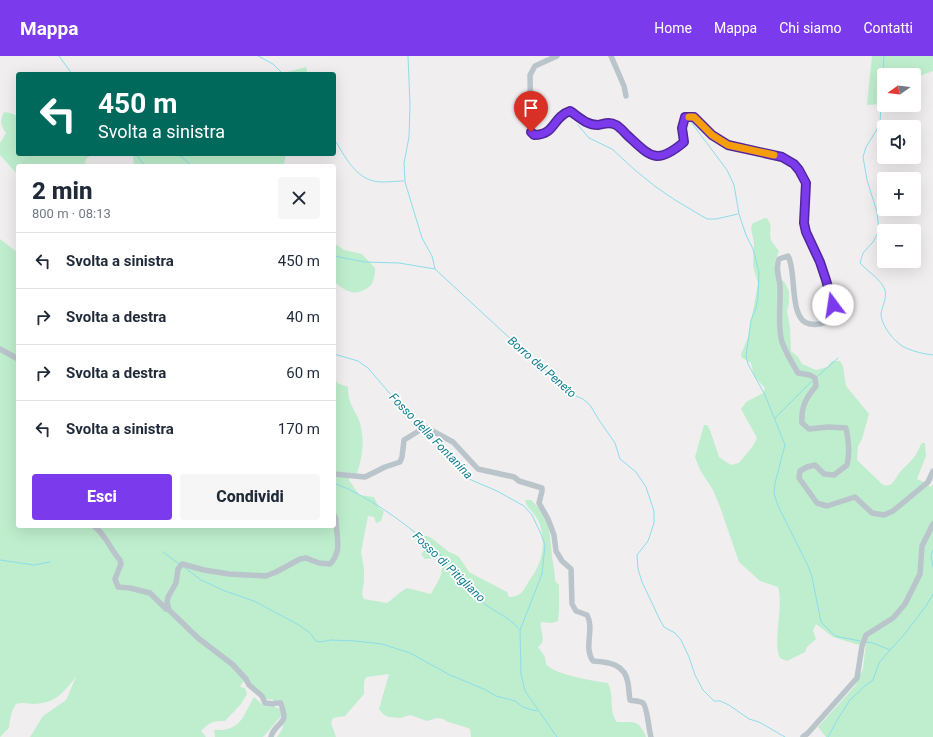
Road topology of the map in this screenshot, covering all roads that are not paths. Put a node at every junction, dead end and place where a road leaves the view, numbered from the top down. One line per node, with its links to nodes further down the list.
1 (557, 56): 6 (street)
2 (611, 56): 3 (street)
3 (626, 96)
4 (0, 349): 5 (street)
5 (16, 358)
6 (933, 471)
7 (336, 474): 13 (street)
8 (336, 519): 11 (street)
9 (933, 524): 14 (street)
10 (97, 528): 11 (street)
11 (169, 610): 12 (street)
12 (271, 737)
13 (652, 737)
14 (803, 737)

